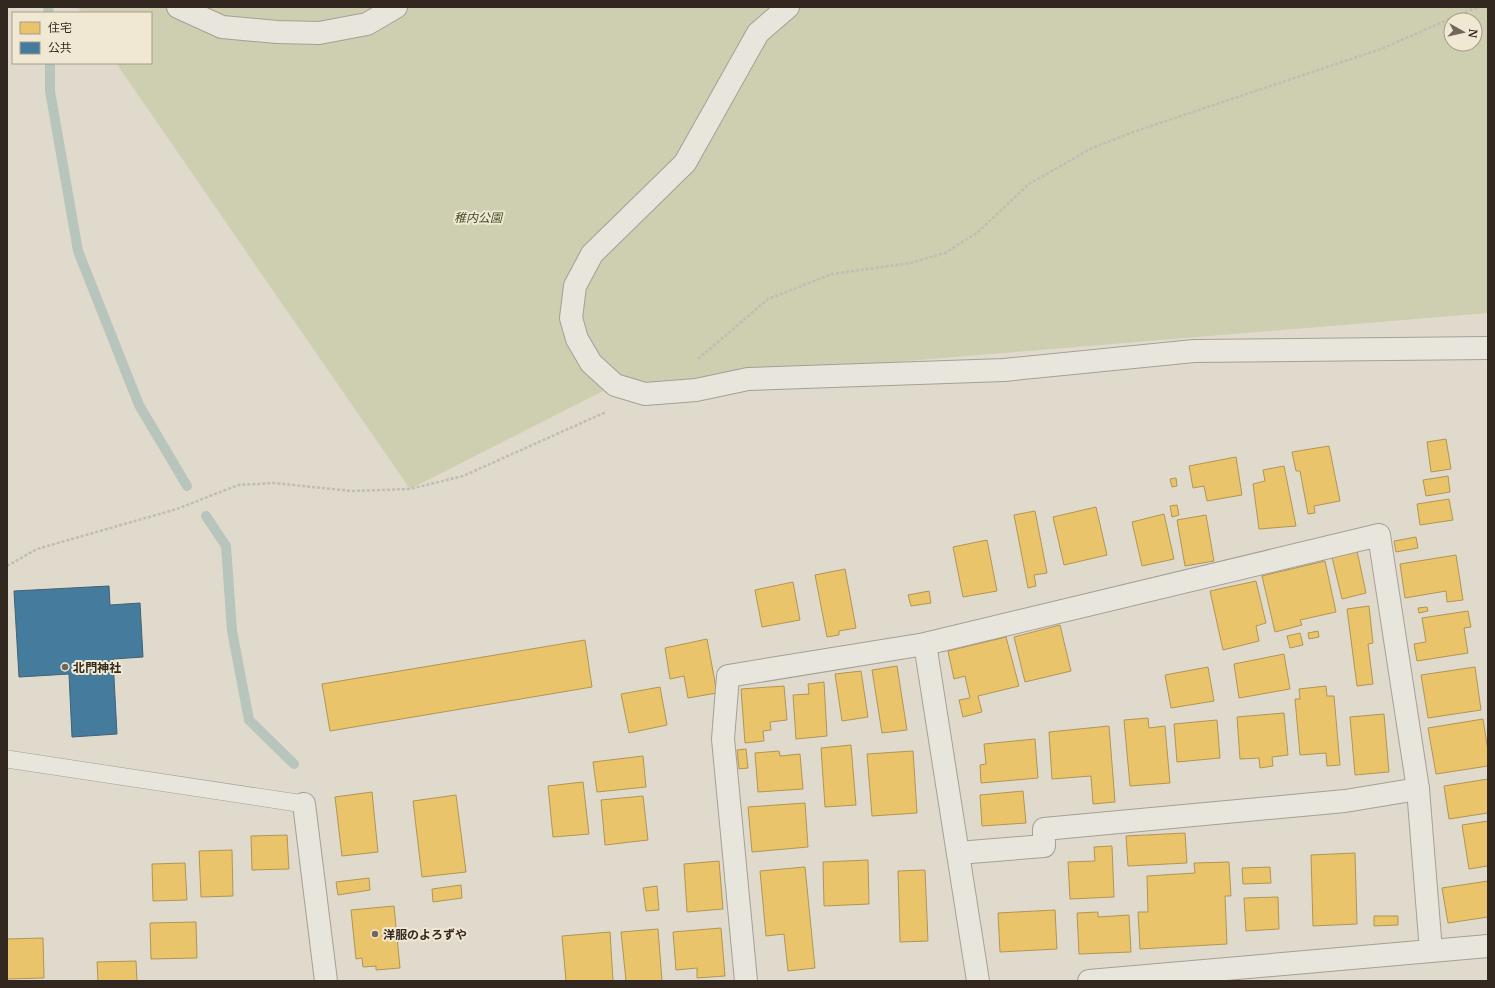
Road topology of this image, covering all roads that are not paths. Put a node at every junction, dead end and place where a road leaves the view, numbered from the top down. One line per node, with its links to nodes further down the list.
1 (178, 7): 2 (street)
2 (396, 7)
3 (788, 7): 4 (street)
4 (1488, 348)
5 (925, 644): 7 (street); 9 (street); 13 (street)
6 (7, 759): 8 (lane)
7 (1418, 789): 9 (street); 11 (street)
8 (304, 804): 12 (street)
9 (958, 853): 14 (street)
10 (1488, 946): 11 (street)
11 (1431, 951): 15 (street)
12 (326, 981)
13 (746, 981)
14 (978, 981)
15 (1089, 981)

